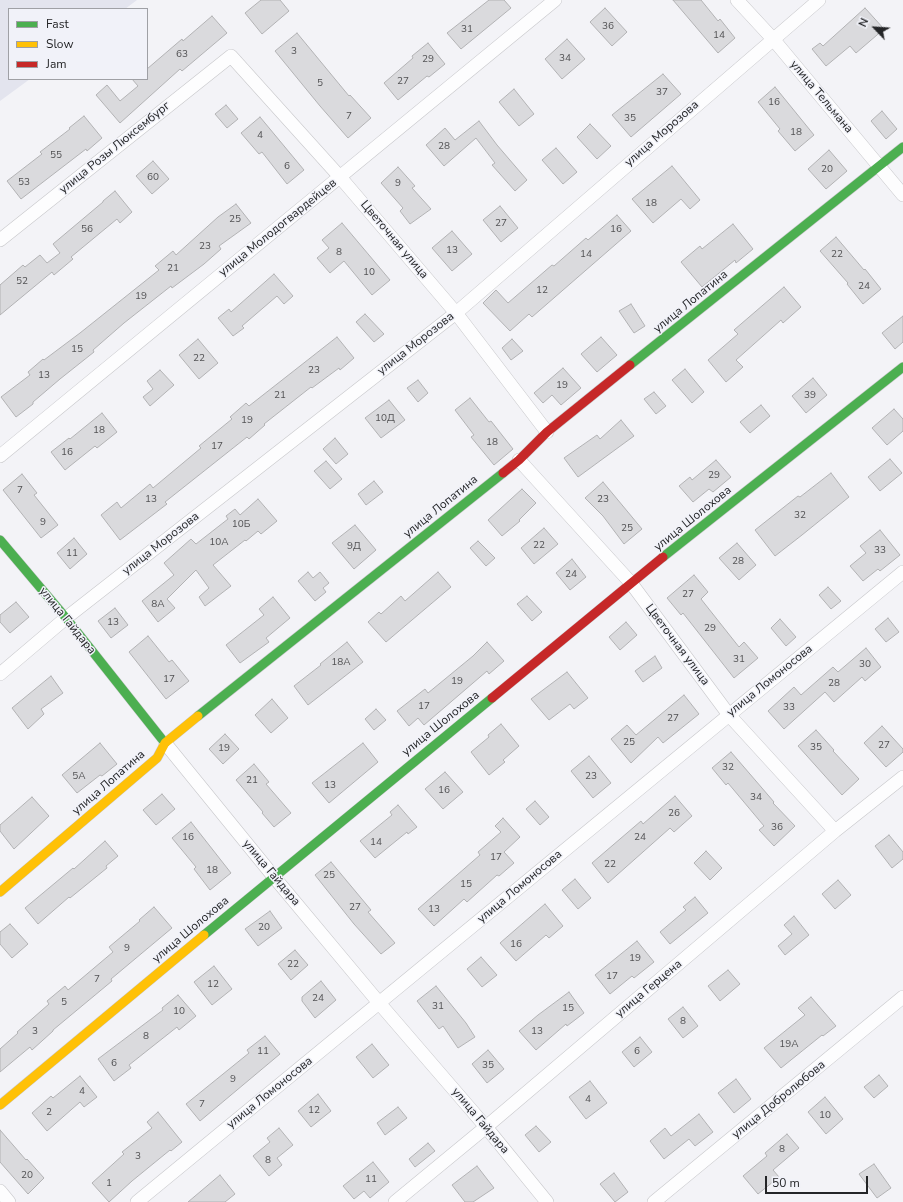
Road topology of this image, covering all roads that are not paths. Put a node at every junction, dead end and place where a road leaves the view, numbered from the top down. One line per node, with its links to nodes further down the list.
1 (555, 0): 8 (street, улица Молодогвардейцев)
2 (738, 0): 4 (street, улица Тельмана)
3 (819, 0): 4 (street, улица Морозова)
4 (773, 39): 7 (street, улица Тельмана); 11 (street, улица Морозова)
5 (231, 56): 8 (street, Цветочная улица); 10 (street, улица Розы Люксембург)
6 (903, 148): 7 (street, улица Лопатина)
7 (880, 167): 9 (street, улица Тельмана); 13 (street, улица Лопатина)
8 (340, 177): 11 (street, Цветочная улица); 14 (street, улица Молодогвардейцев)
9 (903, 196)
10 (0, 240)
11 (456, 313): 13 (street, Цветочная улица); 19 (street, улица Морозова)
12 (903, 367): 18 (street, улица Шолохова)
13 (547, 432): 15 (street, улица Лопатина)
14 (0, 456)
15 (519, 460): 18 (street, Цветочная улица); 22 (street, улица Лопатина)
16 (0, 540): 19 (street, улица Гайдара)
17 (903, 572): 21 (street, улица Ломоносова)
18 (632, 584): 21 (street, Цветочная улица); 25 (street, улица Шолохова)
19 (66, 618): 20 (street, улица Морозова); 22 (street, улица Гайдара)
20 (0, 674)
21 (729, 714): 24 (street, Цветочная улица); 28 (street, улица Ломоносова)
22 (165, 743): 25 (street, улица Гайдара); 26 (street, улица Лопатина)
23 (903, 776): 24 (street, улица Герцена)
24 (835, 831): 30 (street, улица Герцена)
25 (274, 877): 28 (street, улица Гайдара); 29 (street, улица Шолохова)
26 (0, 892)
27 (903, 997): 36 (street, улица Добролюбова)
28 (380, 1004): 30 (street, улица Гайдара); 33 (street, улица Ломоносова)
29 (0, 1105)
30 (486, 1127): 34 (street, улица Герцена); 35 (street, улица Гайдара)
31 (0, 1191): 32 (street)
32 (9, 1202)
33 (137, 1202)
34 (395, 1202)
35 (547, 1202)
36 (654, 1202)

